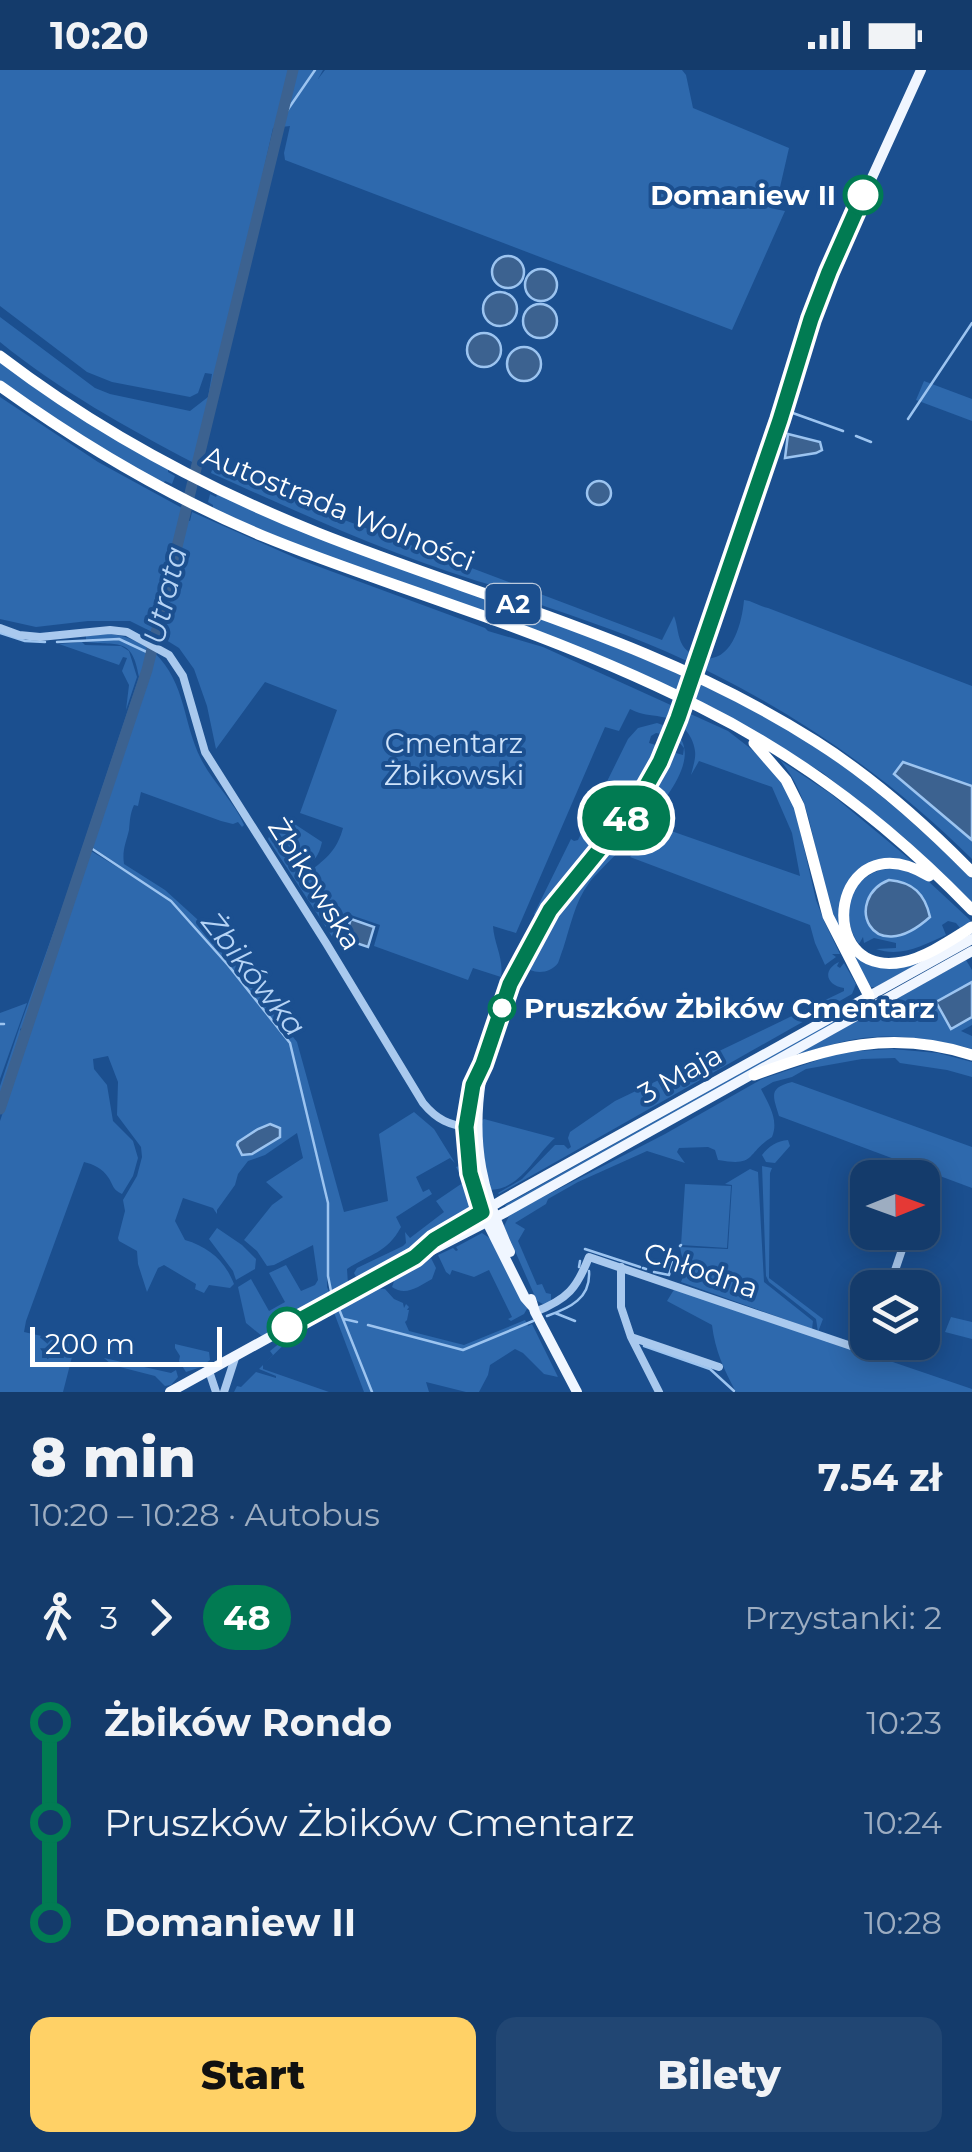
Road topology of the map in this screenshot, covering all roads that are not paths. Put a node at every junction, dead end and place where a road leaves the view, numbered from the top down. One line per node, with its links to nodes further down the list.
1 (922, 70): 14 (main road, bridge)
2 (0, 356): 6 (highway, Autostrada Wolności / A2)
3 (0, 386): 5 (highway, Autostrada Wolności / A2)
4 (0, 628): 14 (street, Żbikowska)
5 (732, 724): 7 (highway, Autostrada Wolności / A2); 10 (highway)
6 (972, 872)
7 (954, 892): 8 (highway, Autostrada Wolności / A2); 9 (highway)
8 (972, 910)
9 (970, 938): 10 (main road, 3 Maja); 11 (main road, 3 Maja)
10 (869, 996): 11 (main road); 15 (main road, 3 Maja)
11 (888, 998): 13 (main road, 3 Maja)
12 (972, 1055): 13 (highway)
13 (754, 1075): 15 (main road, 3 Maja)
14 (471, 1128): 15 (main road)
15 (489, 1215): 17 (main road); 20 (main road, 3 Maja)
16 (621, 1267): 17 (street, Chłodna); 18 (street); 19 (street, Chłodna)
17 (534, 1309): 28 (main road)
18 (631, 1336): 22 (street); 29 (street)
19 (850, 1346)
20 (236, 1355): 21 (main road, 3 Maja); 24 (street)
21 (220, 1364): 23 (main road, 3 Maja); 24 (street)
22 (719, 1367)
23 (209, 1371): 25 (main road, 3 Maja); 26 (street)
24 (228, 1380): 27 (street)
25 (170, 1392)
26 (216, 1392)
27 (224, 1392)
28 (577, 1392)
29 (659, 1392)

